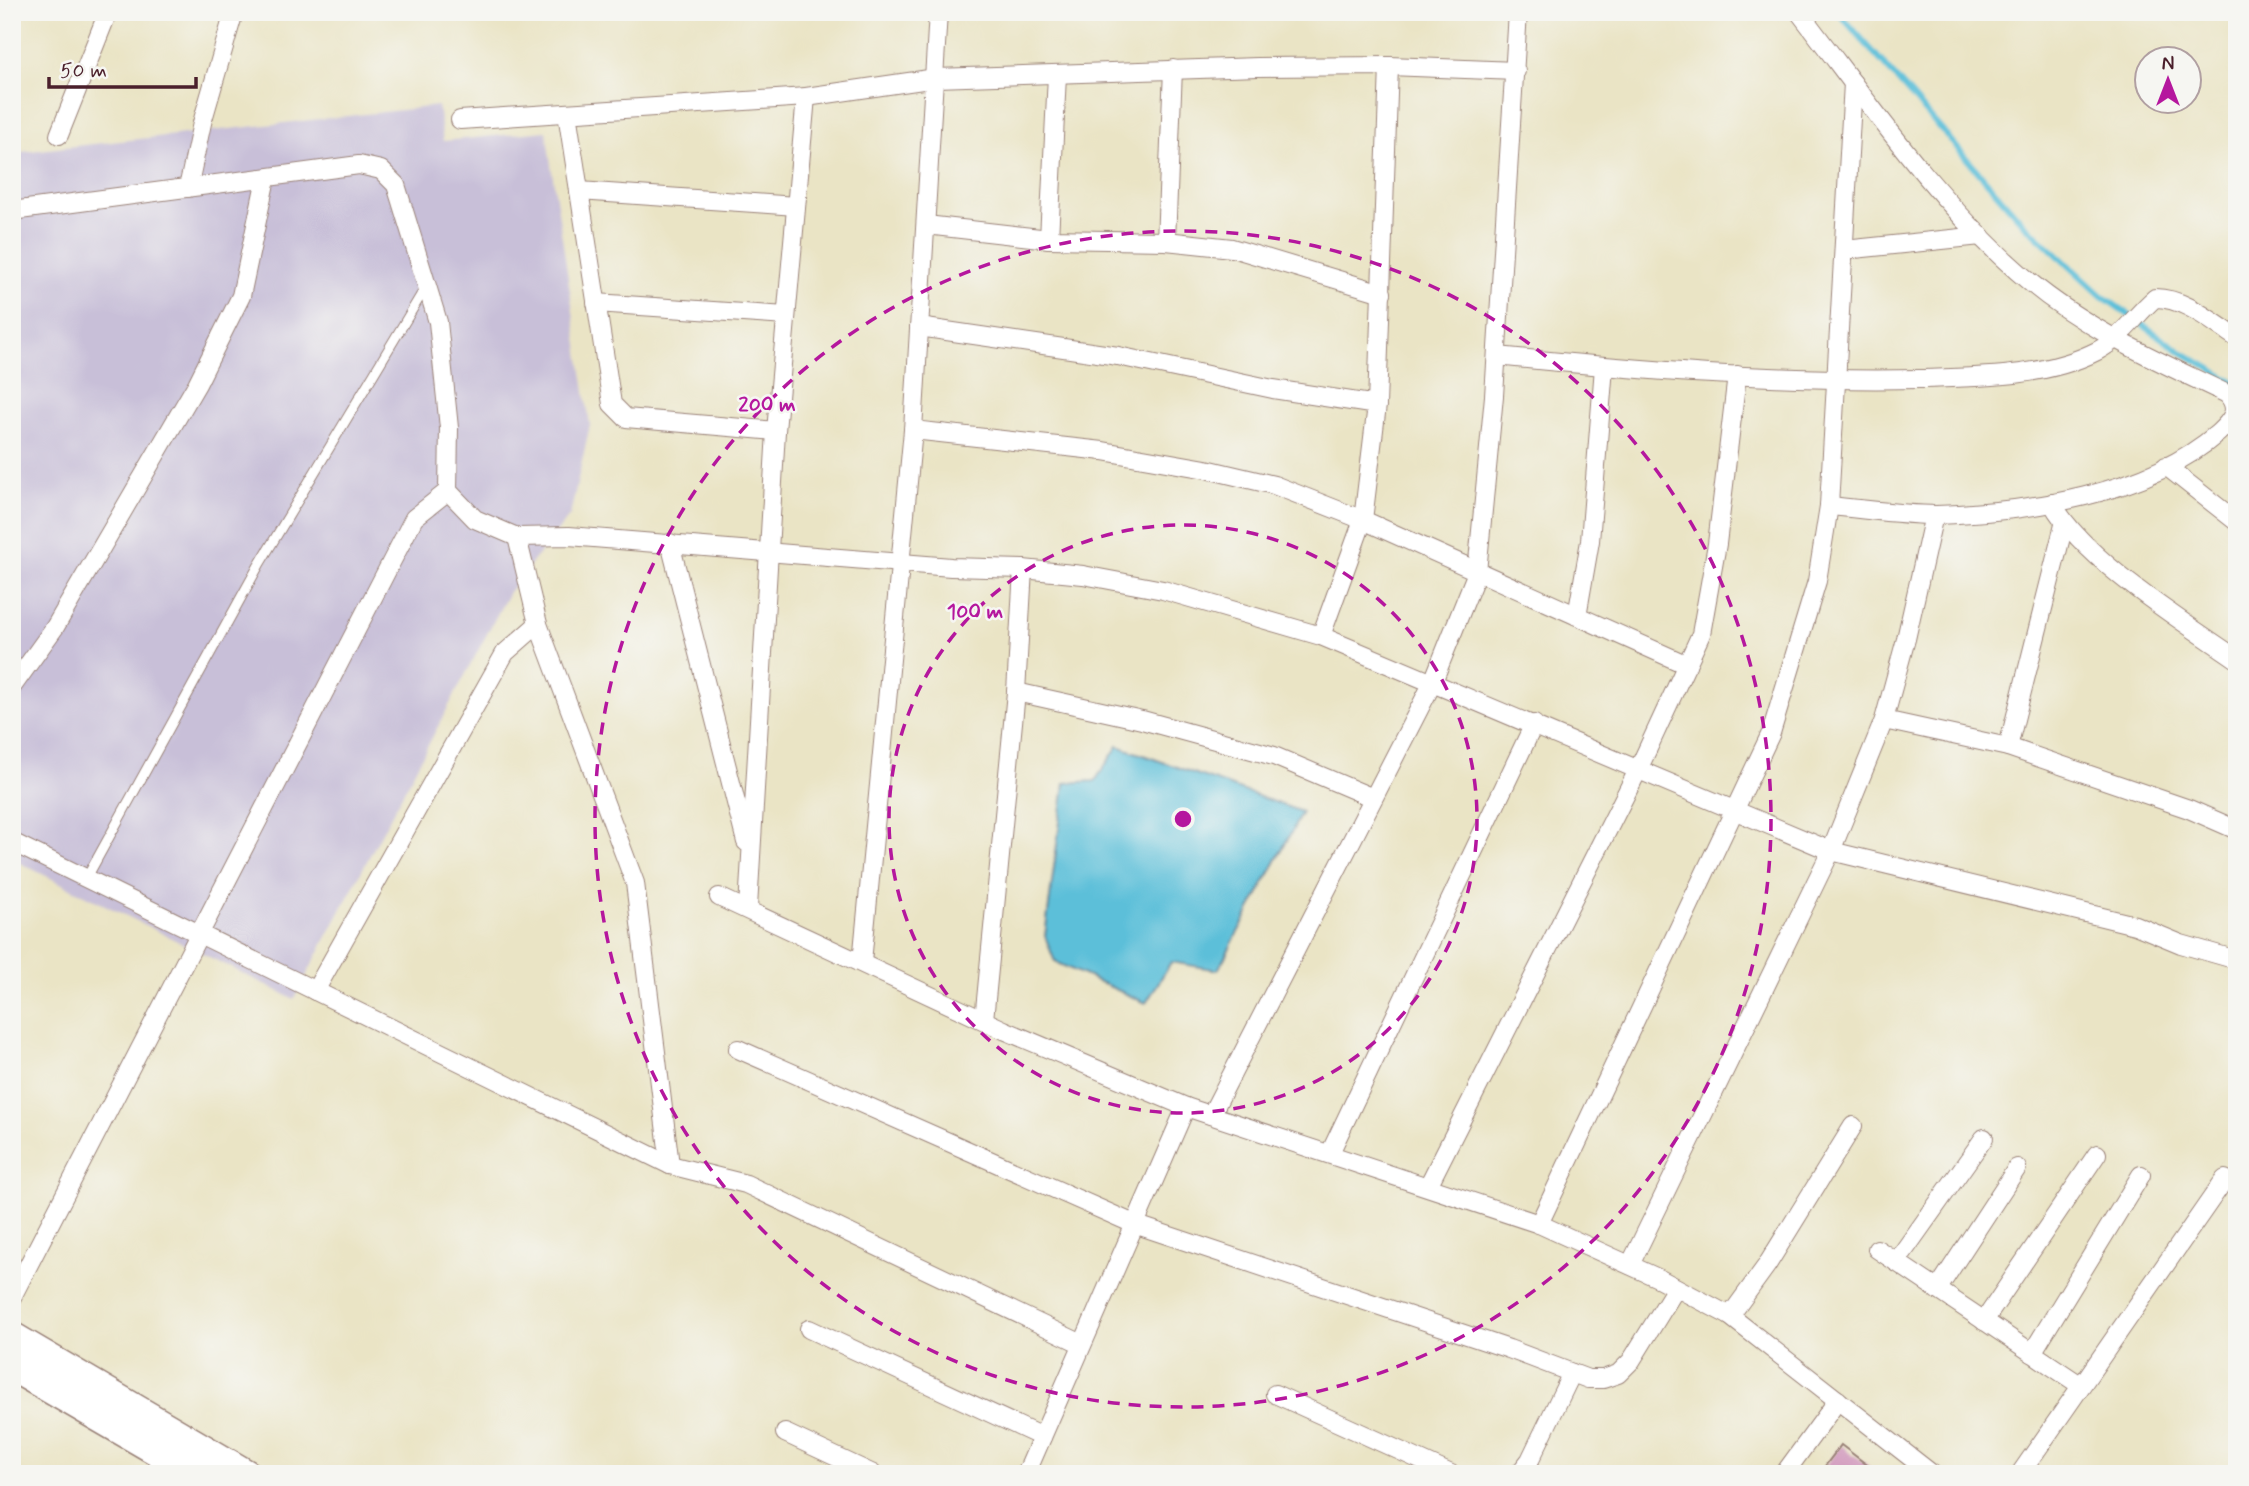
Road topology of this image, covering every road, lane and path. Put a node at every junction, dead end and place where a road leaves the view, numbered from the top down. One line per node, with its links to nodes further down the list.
1 (108, 12): 15 (street)
2 (234, 12): 17 (street)
3 (938, 12): 10 (street)
4 (1518, 12): 8 (street)
5 (1798, 12): 11 (street)
6 (1388, 66): 7 (street); 8 (street); 27 (street)
7 (1173, 69): 9 (street); 24 (street)
8 (1516, 71): 33 (street)
9 (1057, 75): 10 (street); 23 (street)
10 (936, 78): 12 (street); 21 (street)
11 (1853, 83): 22 (street); 25 (street)
12 (806, 97): 13 (street); 19 (street)
13 (567, 113): 14 (street); 18 (street)
14 (460, 120)
15 (59, 135)
16 (266, 178): 17 (street); 26 (street); 60 (street)
17 (188, 188): 20 (street)
18 (579, 191): 19 (street); 28 (street)
19 (796, 206): 29 (street)
20 (12, 211)
21 (926, 225): 23 (street); 30 (street)
22 (1980, 236): 25 (street); 31 (street)
23 (1049, 239): 24 (street)
24 (1166, 241): 27 (street)
25 (1844, 250): 36 (street)
26 (427, 284): 41 (street); 72 (lane)
27 (1382, 293): 37 (street)
28 (596, 303): 29 (street); 39 (street)
29 (786, 316): 39 (street)
30 (919, 327): 37 (street); 38 (street)
31 (2118, 336): 32 (street); 36 (street); 40 (street)
32 (2237, 338)
33 (1497, 356): 34 (street); 53 (street)
34 (1604, 367): 35 (street); 54 (street)
35 (1737, 375): 36 (street); 58 (street)
36 (1837, 381): 43 (street)
37 (1377, 405): 45 (street)
38 (913, 430): 45 (street); 51 (street)
39 (776, 431): 50 (street)
40 (2166, 466): 42 (street); 46 (street)
41 (448, 491): 48 (street); 75 (street)
42 (2052, 503): 44 (street); 47 (street)
43 (1829, 506): 44 (street); 67 (street)
44 (1934, 515): 62 (street)
45 (1363, 520): 53 (street); 56 (street)
46 (2237, 522)
47 (2064, 525): 57 (street); 64 (street)
48 (517, 537): 49 (street); 55 (street)
49 (670, 543): 50 (street); 71 (street)
50 (771, 552): 51 (street); 71 (street)
51 (898, 563): 52 (street); 77 (street)
52 (1023, 569): 56 (street); 61 (street)
53 (1477, 572): 54 (street); 59 (street)
54 (1577, 616): 58 (street)
55 (538, 624): 78 (street); 87 (street)
56 (1321, 636): 59 (street)
57 (2237, 659)
58 (1687, 666): 65 (street)
59 (1432, 684): 63 (street); 66 (street)
60 (12, 687)
61 (1016, 692): 66 (street); 79 (street)
62 (1884, 720): 64 (street); 70 (street)
63 (1534, 724): 65 (street); 85 (street)
64 (2008, 747): 68 (street)
65 (1637, 772): 67 (street); 91 (street)
66 (1373, 798): 82 (street)
67 (1736, 811): 70 (street); 93 (street)
68 (2237, 830)
69 (12, 842): 72 (street)
70 (1831, 851): 76 (street); 96 (street)
71 (751, 859): 74 (street)
72 (86, 879): 75 (street)
73 (719, 897): 74 (street)
74 (748, 908): 77 (street)
75 (197, 933): 78 (street); 99 (street)
76 (2237, 960)
77 (862, 962): 79 (street)
78 (315, 991): 87 (street)
79 (984, 1020): 81 (street)
80 (738, 1049): 92 (street)
81 (1186, 1107): 82 (street); 92 (street)
82 (1211, 1115): 85 (street)
83 (1853, 1126): 100 (street)
84 (1984, 1138): 95 (street)
85 (1330, 1153): 91 (street)
86 (2097, 1154): 101 (street)
87 (670, 1165): 104 (street)
88 (2017, 1168): 98 (street)
89 (2141, 1175): 105 (street)
90 (2225, 1179): 108 (street)
91 (1428, 1186): 93 (street)
92 (1135, 1224): 104 (street); 107 (street)
93 (1539, 1224): 96 (street)
94 (1877, 1249): 95 (street)
95 (1896, 1262): 98 (street)
96 (1630, 1265): 97 (street)
97 (1676, 1288): 100 (street); 107 (street)
98 (1937, 1290): 101 (street)
99 (12, 1297)
100 (1730, 1316): 110 (street)
101 (1984, 1321): 105 (street)
102 (809, 1329): 112 (street)
103 (12, 1336): 114 (main road)
104 (1082, 1344): 112 (street)
105 (2032, 1353): 108 (street)
106 (12, 1367): 113 (main road)
107 (1572, 1373): 118 (street)
108 (2080, 1385): 121 (street)
109 (1275, 1394): 117 (street)
110 (1839, 1400): 119 (street); 120 (street)
111 (785, 1433): 115 (street)
112 (1042, 1437): 116 (street)
113 (196, 1474)
114 (247, 1474)
115 (873, 1474)
116 (1026, 1474)
117 (1451, 1474)
118 (1519, 1474)
119 (1784, 1474)
120 (1932, 1474)
121 (2020, 1474)

